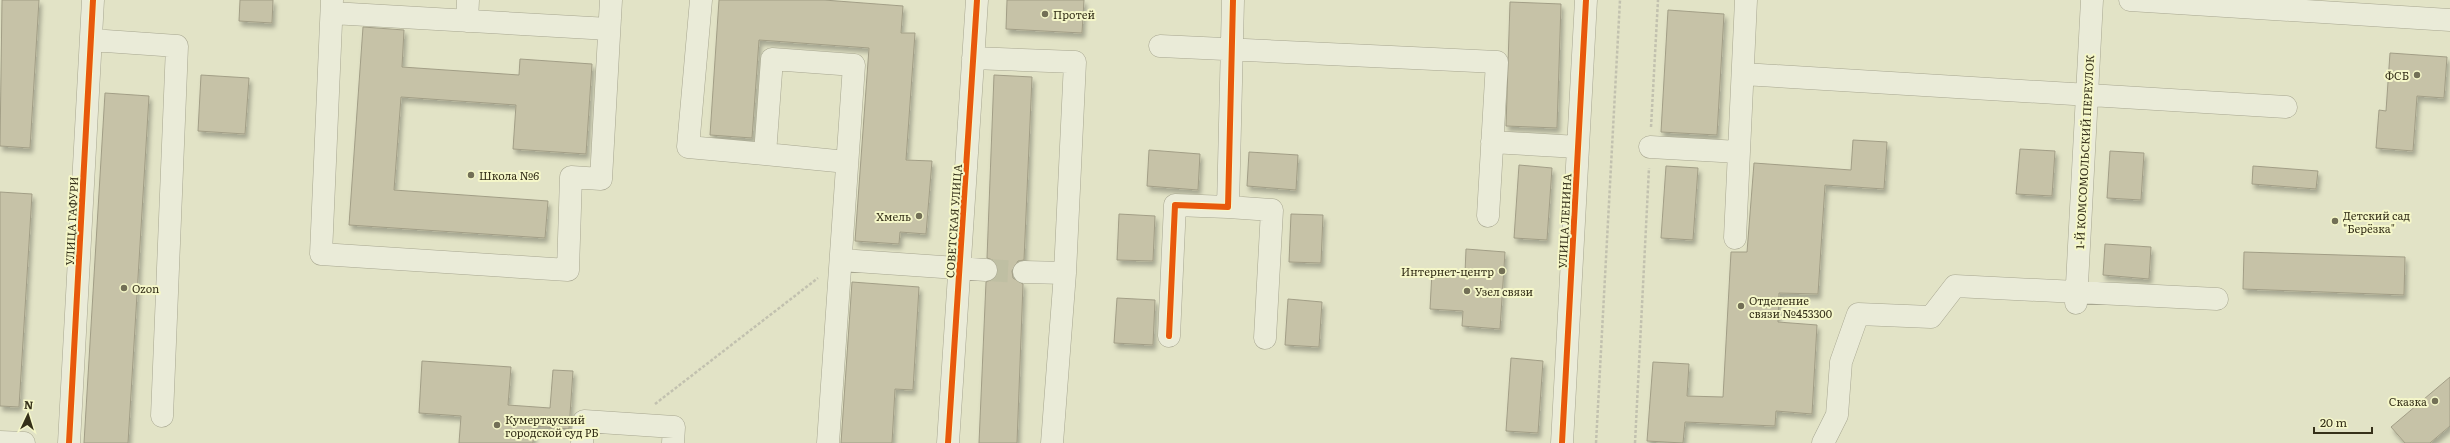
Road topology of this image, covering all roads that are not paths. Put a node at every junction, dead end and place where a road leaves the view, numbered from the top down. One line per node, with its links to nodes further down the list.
1 (93, 0): 14 (street, УЛИЦА ГАФУРИ)
2 (611, 0): 13 (street)
3 (701, 0): 25 (street)
4 (977, 0): 17 (street, СОВЕТСКАЯ УЛИЦА)
5 (1233, 0): 16 (street)
6 (1586, 0): 22 (street, УЛИЦА ЛЕНИНА)
7 (1746, 0): 18 (street)
8 (2092, 0): 19 (street, 1-Й КОМСОМОЛЬСКИЙ ПЕРЕУЛОК)
9 (2130, 0): 12 (street)
10 (332, 6): 11 (street); 13 (street)
11 (468, 10): 13 (street)
12 (2450, 20)
13 (609, 29)
14 (90, 40): 39 (street); 42 (street, УЛИЦА ГАФУРИ)
15 (1160, 46): 16 (street)
16 (1232, 50): 21 (street); 27 (street)
17 (974, 58): 31 (street, СОВЕТСКАЯ УЛИЦА); 34 (street)
18 (1742, 74): 19 (street); 24 (street)
19 (2087, 94): 20 (street); 35 (street, 1-Й КОМСОМОЛЬСКИЙ ПЕРЕУЛОК)
20 (2286, 107)
21 (1492, 142): 22 (street); 28 (street)
22 (1578, 147): 48 (street, УЛИЦА ЛЕНИНА)
23 (1650, 147): 24 (street)
24 (1739, 152): 29 (street)
25 (765, 154): 26 (street); 26 (street)
26 (848, 162): 30 (street)
27 (1228, 206): 37 (street); 38 (street)
28 (1488, 216)
29 (1735, 238)
30 (841, 260): 31 (street); 45 (street)
31 (960, 270): 32 (street); 46 (street, СОВЕТСКАЯ УЛИЦА)
32 (986, 270)
33 (1024, 272): 34 (street)
34 (1065, 273): 47 (street)
35 (2076, 297): 36 (street); 49 (street)
36 (2217, 299)
37 (1169, 336)
38 (1265, 338)
39 (162, 416)
40 (0, 442): 41 (street)
41 (24, 443)
42 (70, 443)
43 (582, 443): 44 (street)
44 (673, 443)
45 (828, 443)
46 (948, 443)
47 (1052, 443)
48 (1562, 443)
49 (1822, 443)

